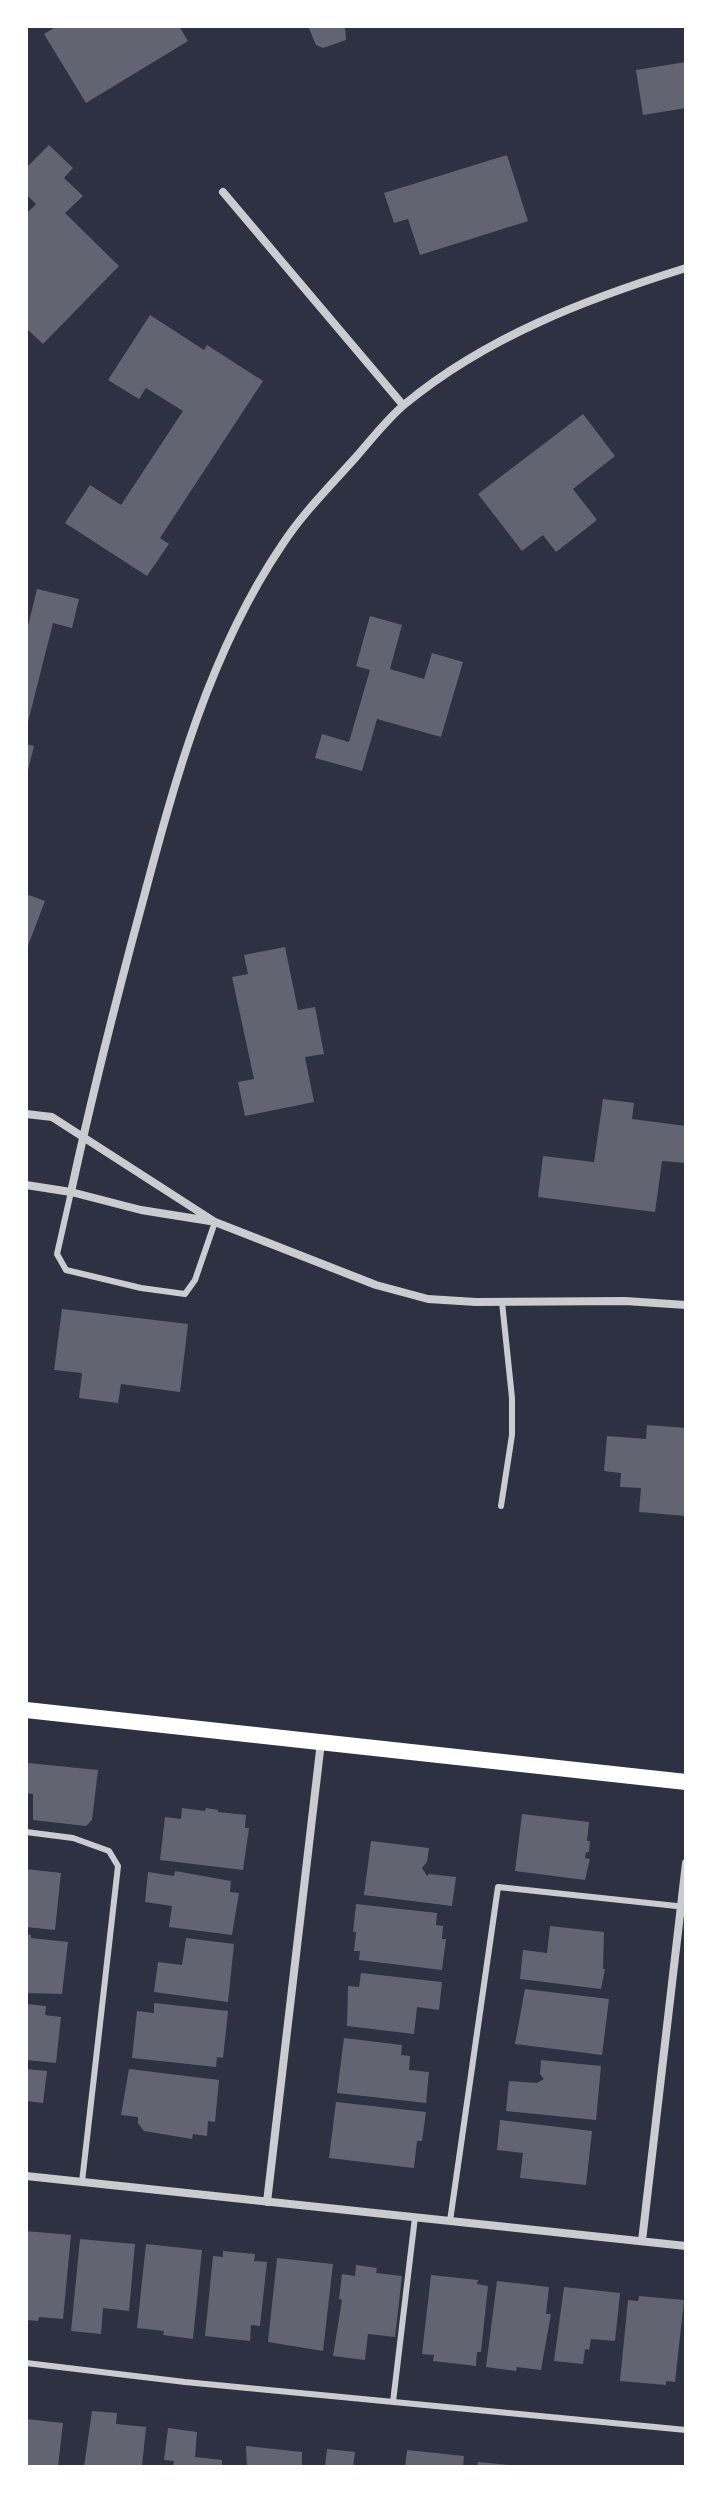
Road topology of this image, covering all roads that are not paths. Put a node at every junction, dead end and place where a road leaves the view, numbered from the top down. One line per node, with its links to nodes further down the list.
1 (223, 192): 3 (street)
2 (686, 268): 3 (street)
3 (403, 405): 5 (street)
4 (26, 1114): 5 (street)
5 (83, 1136): 7 (street); 8 (street)
6 (26, 1185): 7 (street)
7 (71, 1192): 8 (street); 8 (lane)
8 (215, 1222): 9 (street)
9 (502, 1302): 10 (street); 11 (lane)
10 (686, 1305)
11 (501, 1506)
12 (26, 1710): 13 (main road)
13 (321, 1742): 14 (main road); 20 (street)
14 (686, 1782)
15 (26, 1832): 19 (lane)
16 (686, 1863): 17 (street)
17 (683, 1906): 22 (lane); 23 (street)
18 (26, 2176): 19 (street)
19 (82, 2182): 20 (street)
20 (267, 2202): 21 (street)
21 (415, 2217): 22 (street); 26 (lane)
22 (450, 2221): 23 (street)
23 (642, 2241): 24 (street)
24 (686, 2246)
25 (26, 2363): 26 (lane)
26 (393, 2402): 27 (lane)
27 (686, 2430)

